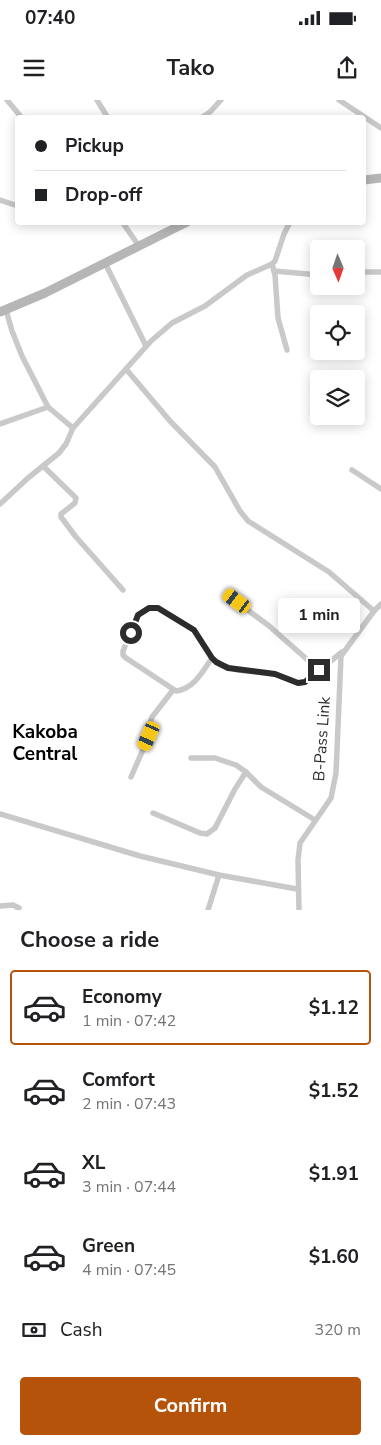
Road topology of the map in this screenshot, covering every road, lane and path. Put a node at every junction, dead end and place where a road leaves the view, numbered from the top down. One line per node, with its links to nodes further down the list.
1 (7, 100): 5 (street)
2 (97, 100): 6 (street)
3 (220, 100): 7 (street)
4 (339, 100): 8 (street)
5 (20, 115)
6 (106, 115)
7 (205, 115)
8 (362, 115)
9 (366, 118): 10 (street)
10 (381, 128)
11 (381, 178): 12 (main road)
12 (366, 180)
13 (0, 200): 14 (street)
14 (15, 205)
15 (124, 225): 18 (street)
16 (181, 225): 18 (main road)
17 (288, 225): 20 (street)
18 (139, 246): 19 (main road)
19 (105, 263): 24 (main road); 25 (street)
20 (273, 268): 23 (street); 25 (street); 26 (street)
21 (365, 272): 22 (street)
22 (381, 272)
23 (310, 274)
24 (3, 311): 28 (street)
25 (146, 346): 27 (street)
26 (287, 350)
27 (126, 369): 30 (street); 38 (street)
28 (48, 407): 29 (street); 30 (street)
29 (0, 424)
30 (73, 428): 31 (street)
31 (43, 466): 34 (street); 35 (street)
32 (352, 470): 33 (street)
33 (381, 489)
34 (0, 504)
35 (123, 590)
36 (228, 594): 41 (street)
37 (381, 604): 38 (street)
38 (374, 611): 39 (street)
39 (342, 652): 41 (street); 48 (street, B-Pass Link)
40 (212, 658): 41 (street); 42 (street); 42 (street)
41 (319, 670)
42 (173, 690): 45 (street)
43 (191, 758): 44 (street)
44 (246, 772): 47 (street); 48 (street)
45 (131, 777)
46 (0, 814): 49 (street)
47 (153, 814)
48 (315, 820): 50 (street, B-Pass Link)
49 (219, 875): 50 (street); 53 (street)
50 (297, 889): 54 (street, B-Pass Link)
51 (0, 906): 52 (street)
52 (18, 910)
53 (208, 910)
54 (299, 910)

